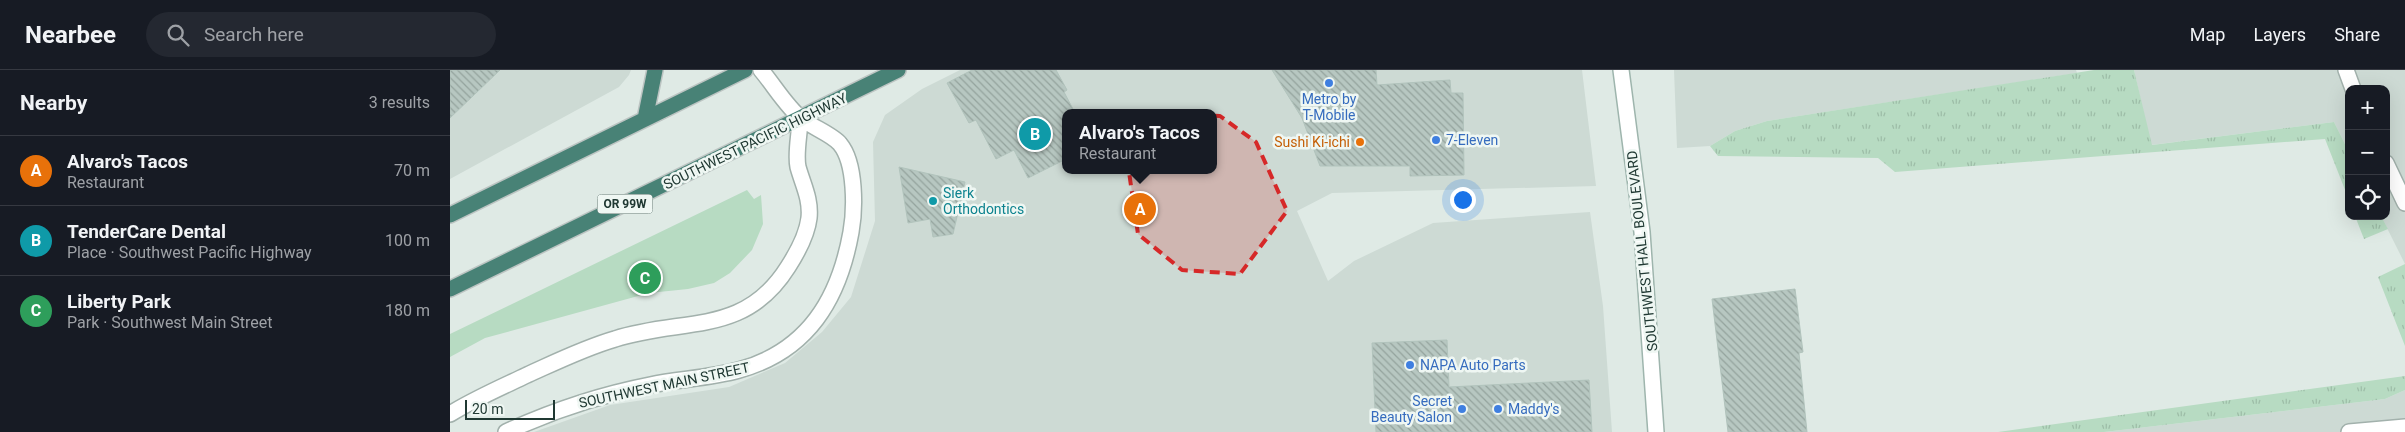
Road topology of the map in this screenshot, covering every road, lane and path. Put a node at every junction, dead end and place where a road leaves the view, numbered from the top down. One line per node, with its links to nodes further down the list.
1 (655, 70): 9 (highway)
2 (745, 70): 9 (highway)
3 (761, 70): 8 (street, SOUTHWEST MAIN STREET)
4 (898, 70): 8 (highway, SOUTHWEST PACIFIC HIGHWAY / OR 99W)
5 (1621, 70): 17 (street, SOUTHWEST HALL BOULEVARD)
6 (2346, 70): 7 (street)
7 (2352, 85)
8 (800, 118): 13 (highway, SOUTHWEST PACIFIC HIGHWAY / OR 99W); 14 (street); 16 (street, SOUTHWEST MAIN STREET)
9 (645, 119): 12 (highway)
10 (2390, 172): 11 (street)
11 (2405, 203)
12 (450, 216)
13 (450, 289)
14 (450, 414)
15 (2405, 426): 18 (street)
16 (506, 432)
17 (1656, 432)
18 (2349, 432)

